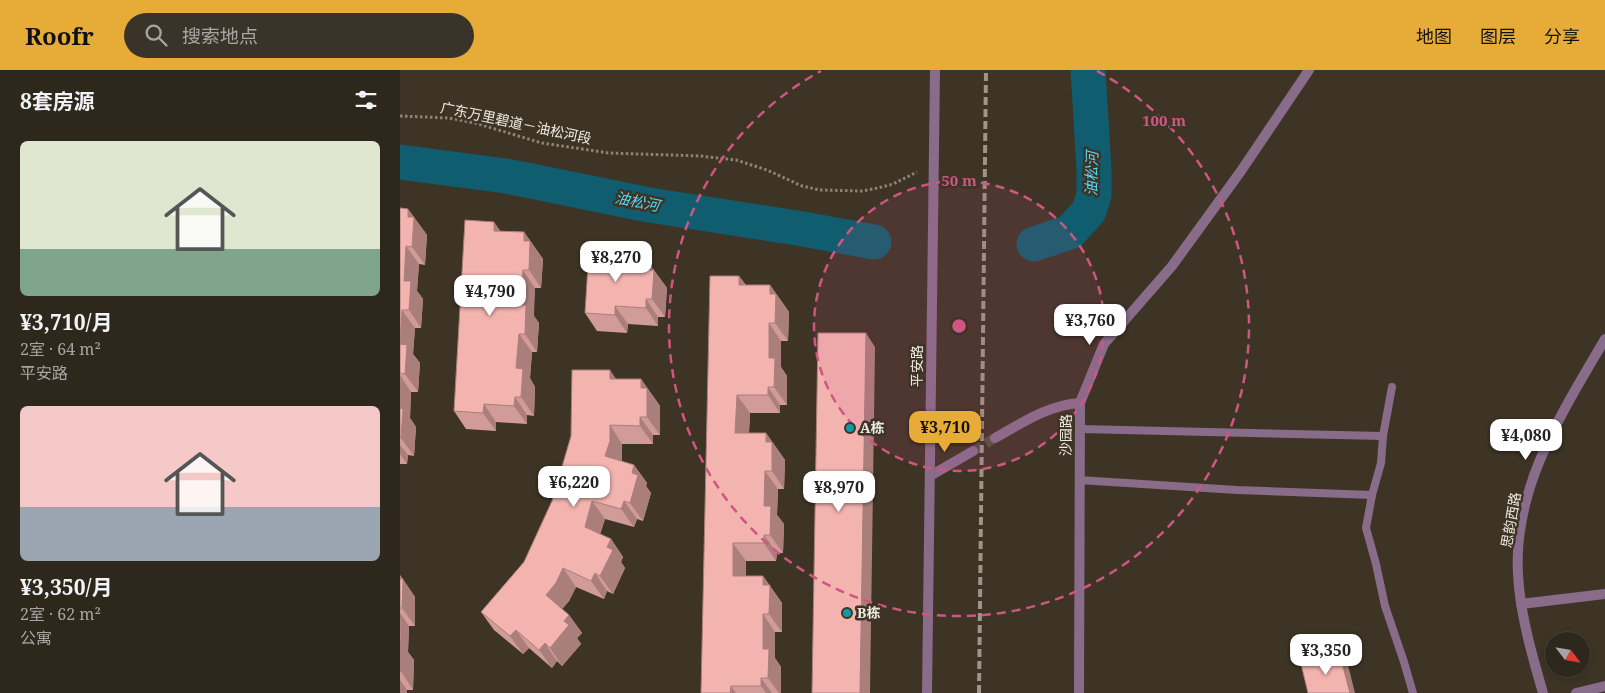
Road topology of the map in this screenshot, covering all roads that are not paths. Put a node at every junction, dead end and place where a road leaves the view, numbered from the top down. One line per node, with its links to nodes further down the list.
1 (935, 70): 10 (street, 平安路)
2 (1309, 70): 5 (street, 沙园路)
3 (1605, 339): 14 (street, 思韵西路)
4 (1392, 387): 7 (lane)
5 (1080, 402): 6 (street, 沙园路); 8 (street)
6 (1080, 429): 7 (lane); 11 (street, 沙园路)
7 (1383, 436): 12 (lane)
8 (995, 438)
9 (973, 451): 10 (street)
10 (930, 476): 16 (street, 平安路)
11 (1079, 480): 12 (lane); 17 (street, 沙园路)
12 (1372, 495): 18 (lane)
13 (1605, 594): 14 (street)
14 (1521, 604): 19 (street, 思韵西路)
15 (1605, 686): 20 (street)
16 (927, 693)
17 (1079, 693)
18 (1413, 693)
19 (1543, 693)
20 (1576, 693)

